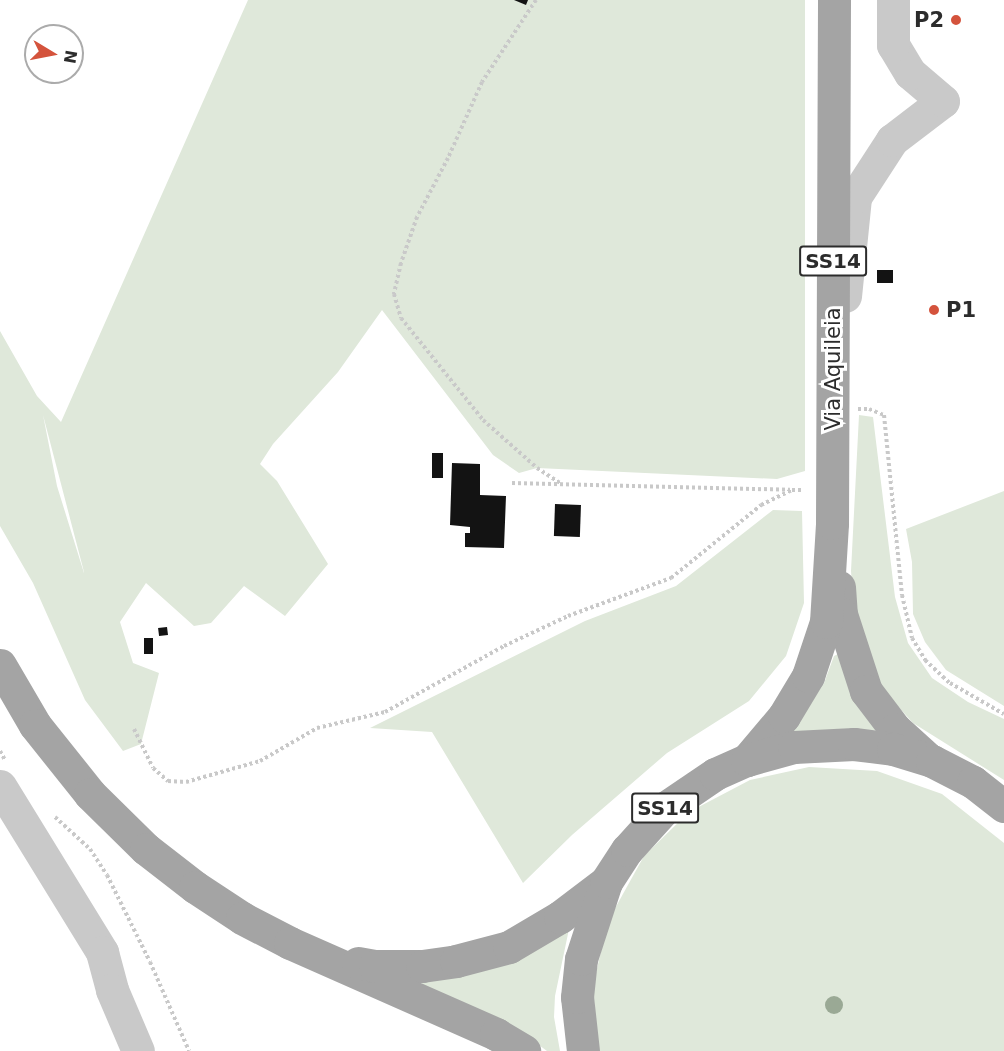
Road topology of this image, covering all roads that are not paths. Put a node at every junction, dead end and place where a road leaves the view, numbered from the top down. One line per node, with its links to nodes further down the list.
1 (834, 0): 3 (main road, Via Aquileia / SS14)
2 (893, 0): 3 (lane)
3 (832, 408): 4 (main road, Via Aquileia / SS14)
4 (832, 523): 6 (main road, Via Aquileia / SS14); 7 (main road, Via Aquileia / SS14)
5 (0, 665): 11 (main road)
6 (747, 760): 7 (main road, SS14); 10 (main road, SS14)
7 (932, 761): 9 (main road, SS14)
8 (5, 776): 12 (lane)
9 (1004, 806)
10 (606, 882): 11 (main road); 14 (main road, SS14)
11 (327, 957): 13 (main road)
12 (138, 1051)
13 (524, 1051)
14 (582, 1051)

